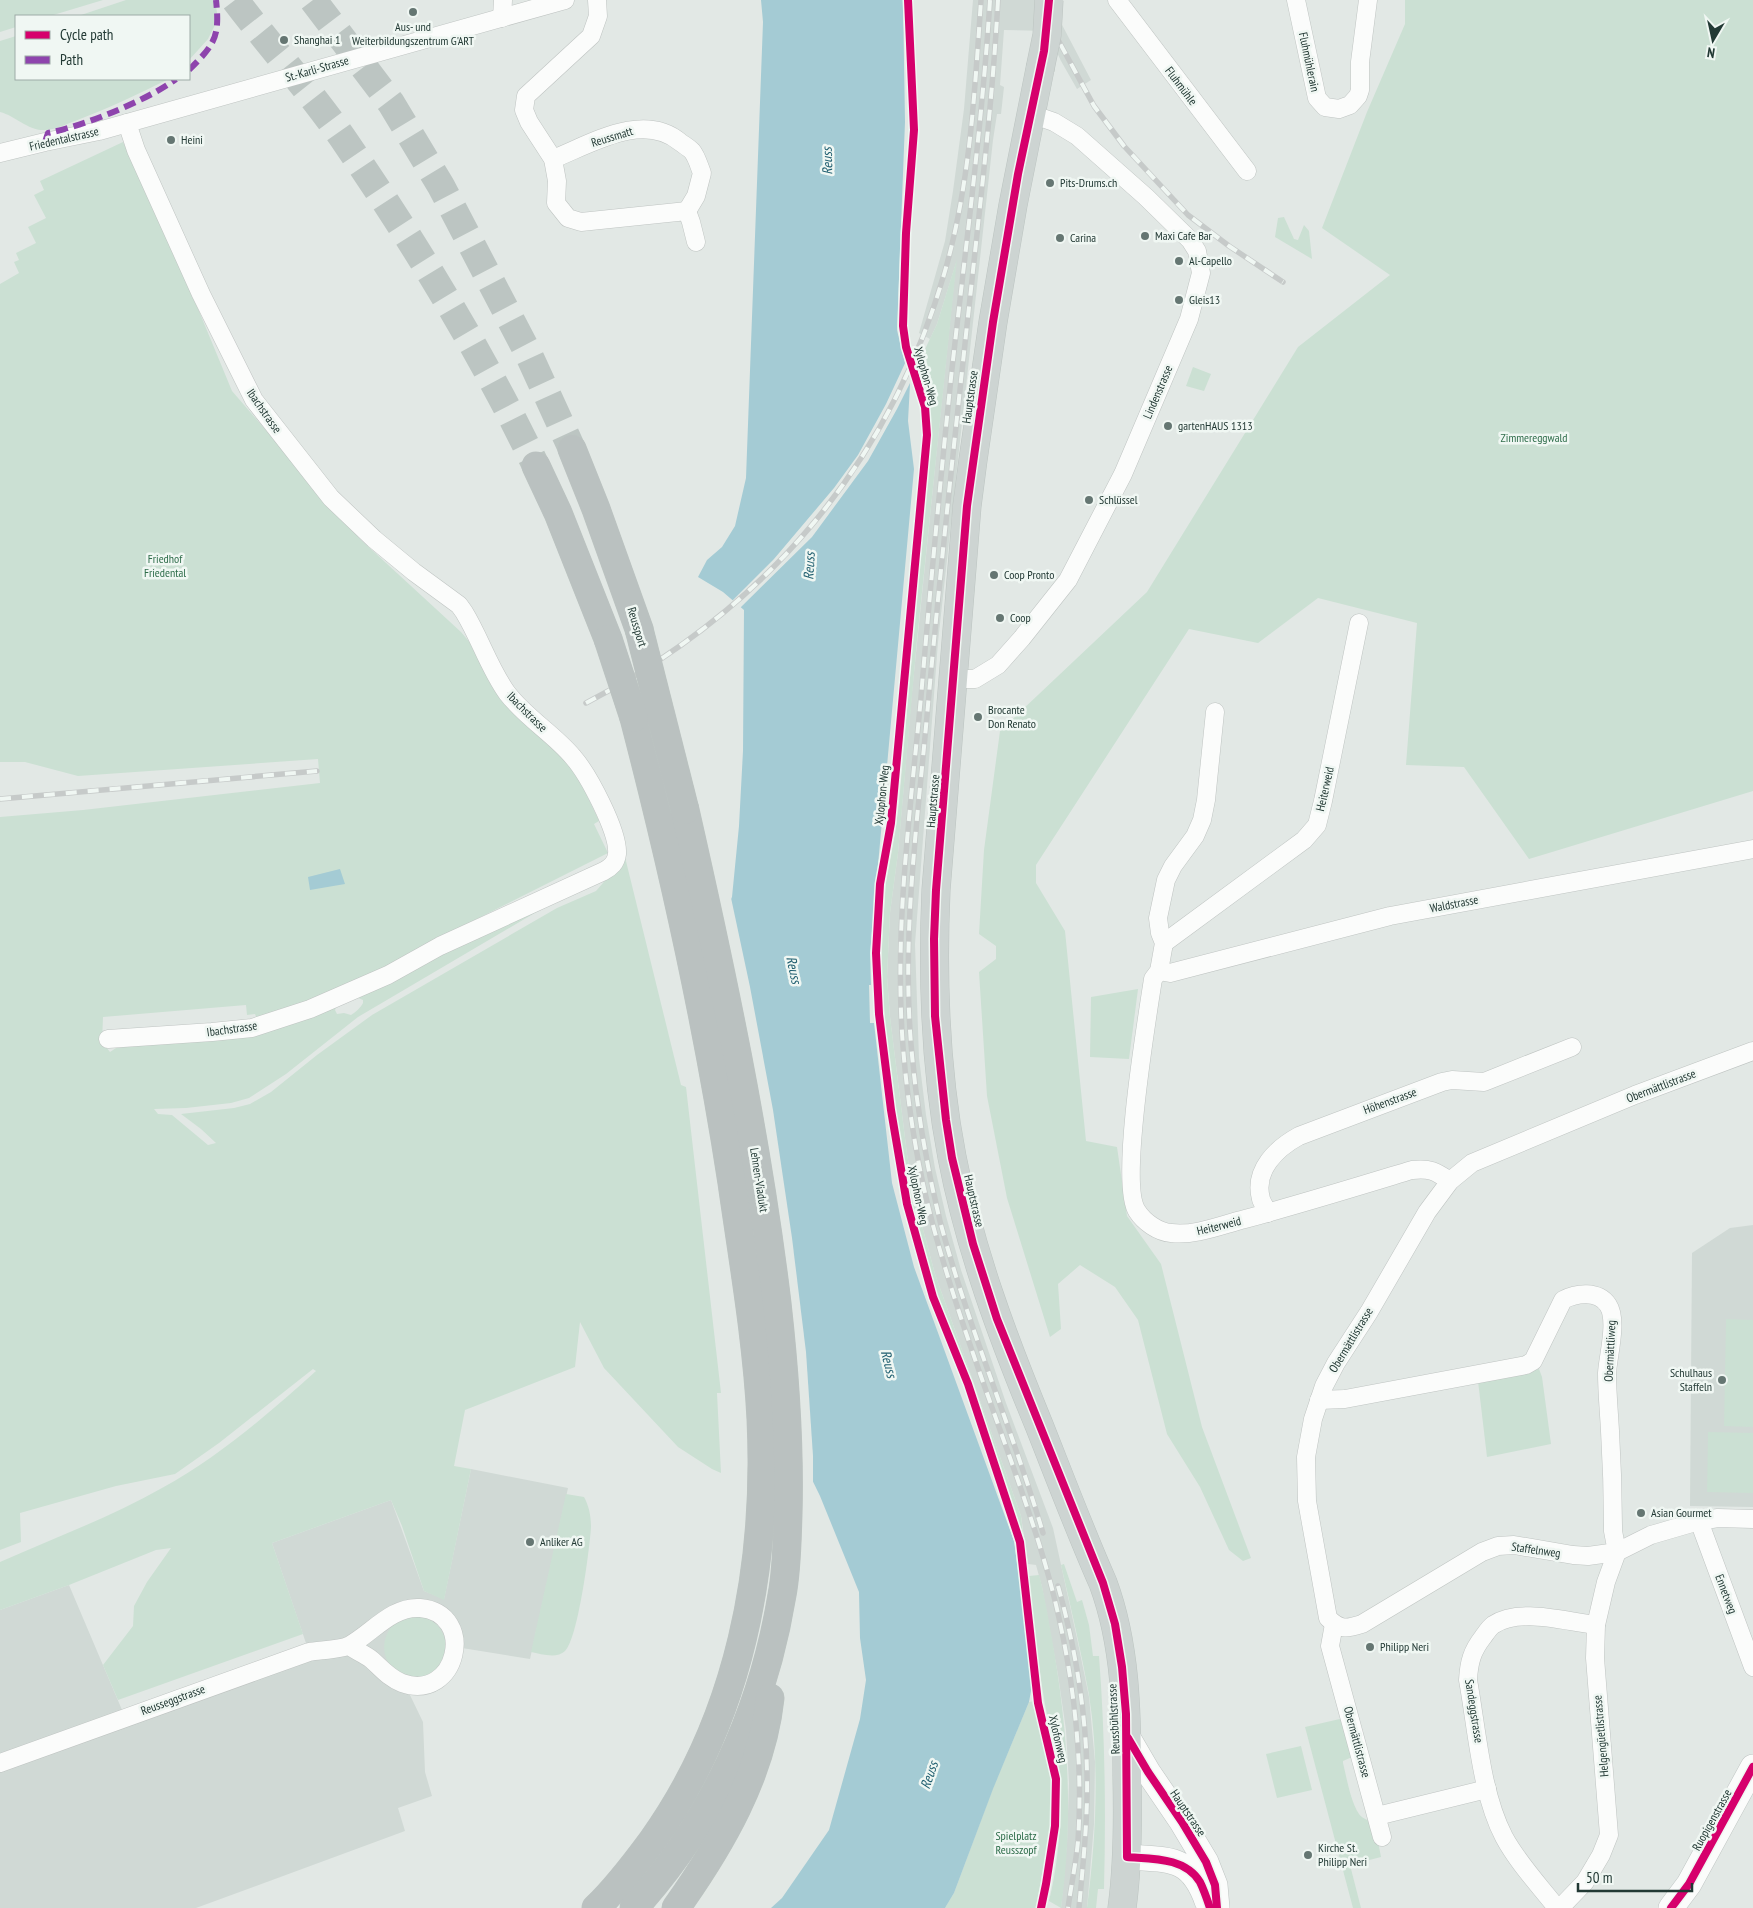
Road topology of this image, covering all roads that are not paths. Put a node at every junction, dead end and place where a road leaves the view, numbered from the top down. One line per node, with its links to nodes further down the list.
1 (566, 0): 7 (street, St.-Karli-Strasse)
2 (596, 0): 11 (street)
3 (1049, 0): 8 (main road, Hauptstrasse, bridge)
4 (1117, 0): 12 (street, Fluhmühle)
5 (1296, 0): 6 (street, Fluhmühlerain)
6 (1368, 0)
7 (502, 9): 9 (street, St.-Karli-Strasse)
8 (1031, 114): 18 (main road, Hauptstrasse); 18 (street, Lindenstrasse)
9 (127, 123): 10 (street, Friedentalstrasse); 24 (street, Ibachstrasse)
10 (0, 153)
11 (553, 159): 13 (street); 13 (street, Reussmatt)
12 (1247, 171)
13 (687, 211): 14 (street)
14 (696, 242)
15 (572, 449): 20 (highway, Reussport, bridge)
16 (536, 466): 46 (highway, bridge)
17 (1359, 623): 22 (street, Heiterweid)
18 (964, 679): 33 (main road, Hauptstrasse)
19 (1214, 712): 22 (street, Heiterweid)
20 (685, 810): 36 (highway, Lehnen-Viadukt)
21 (1753, 849): 23 (street, Waldstrasse)
22 (1164, 943): 23 (street, Heiterweid)
23 (1159, 971): 28 (street, Heiterweid)
24 (108, 1039)
25 (1572, 1047): 28 (street, Höhenstrasse)
26 (1753, 1052): 27 (street, Obermättlistrasse)
27 (1450, 1181): 28 (street, Heiterweid); 29 (street, Obermättlistrasse)
28 (1268, 1213)
29 (1319, 1400): 32 (street, Obermättliweg); 34 (street, Obermättlistrasse)
30 (1753, 1519): 31 (street, Staffelnweg)
31 (1698, 1521): 32 (street, Staffelnweg); 38 (street, Ennetweg)
32 (1617, 1552): 34 (street, Staffelnweg); 35 (street, Helgengüetlistrasse)
33 (1103, 1582): 39 (main road, Reussbühlstrasse)
34 (1334, 1624): 43 (street, Obermättlistrasse)
35 (1596, 1625): 42 (street, Sandeggstrasse); 52 (street, Helgengüetlistrasse)
36 (773, 1644): 47 (highway); 48 (highway)
37 (349, 1646): 37 (street, Reusseggstrasse); 40 (street, Reusseggstrasse)
38 (1753, 1666)
39 (1127, 1736): 45 (main road, Reussbühlstrasse); 51 (street, Hauptstrasse)
40 (0, 1763)
41 (1753, 1767): 53 (street, Ruopigenstrasse)
42 (1487, 1788): 43 (street); 52 (street, Sandeggstrasse)
43 (1377, 1816): 44 (street, Obermättlistrasse)
44 (1382, 1837)
45 (1127, 1857): 49 (main road, Reussbühlstrasse); 50 (street)
46 (596, 1908)
47 (634, 1908)
48 (676, 1908)
49 (1122, 1908)
50 (1210, 1908)
51 (1217, 1908)
52 (1559, 1908)
53 (1671, 1908)

